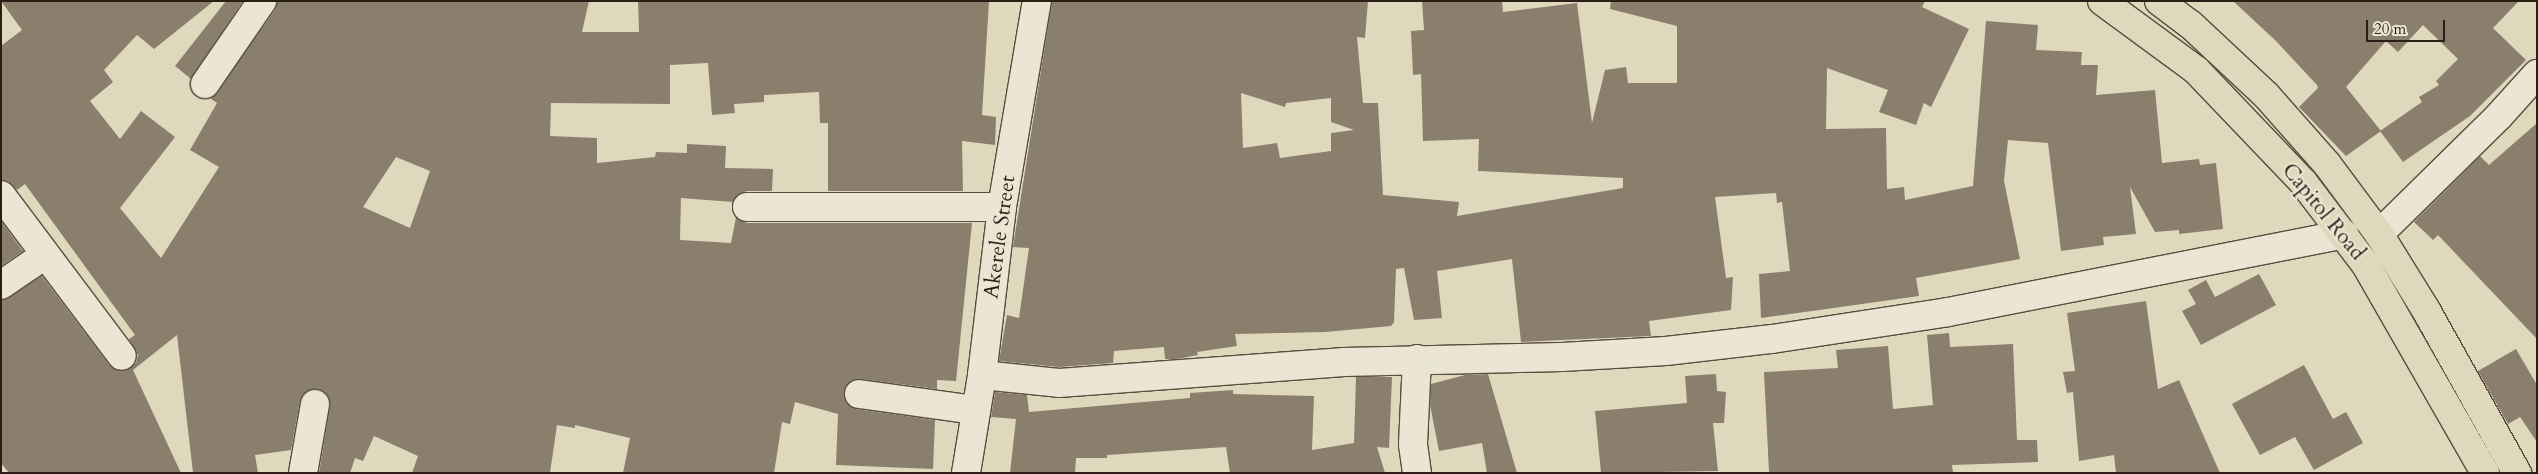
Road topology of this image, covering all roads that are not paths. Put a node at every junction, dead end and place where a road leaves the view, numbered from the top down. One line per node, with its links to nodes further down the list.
1 (262, 1): 6 (street)
2 (1037, 1): 9 (street, Akerele Street)
3 (2102, 1): 10 (main road, Capitol Road)
4 (2159, 1): 11 (main road, Capitol Road)
5 (2537, 74): 11 (street)
6 (205, 84)
7 (1, 195): 12 (street)
8 (747, 207): 9 (street)
9 (1002, 207): 16 (street, Akerele Street)
10 (2344, 234): 15 (street); 23 (main road, Capitol Road)
11 (2379, 234): 24 (main road, Capitol Road)
12 (45, 255): 13 (street); 14 (street)
13 (1, 285)
14 (122, 356)
15 (1417, 359): 16 (street); 22 (street)
16 (982, 375): 19 (street, Akerele Street)
17 (859, 394): 19 (street)
18 (315, 404): 20 (street)
19 (976, 410): 21 (street, Akerele Street)
20 (302, 473)
21 (966, 473)
22 (1417, 473)
23 (2485, 473)
24 (2517, 473)

